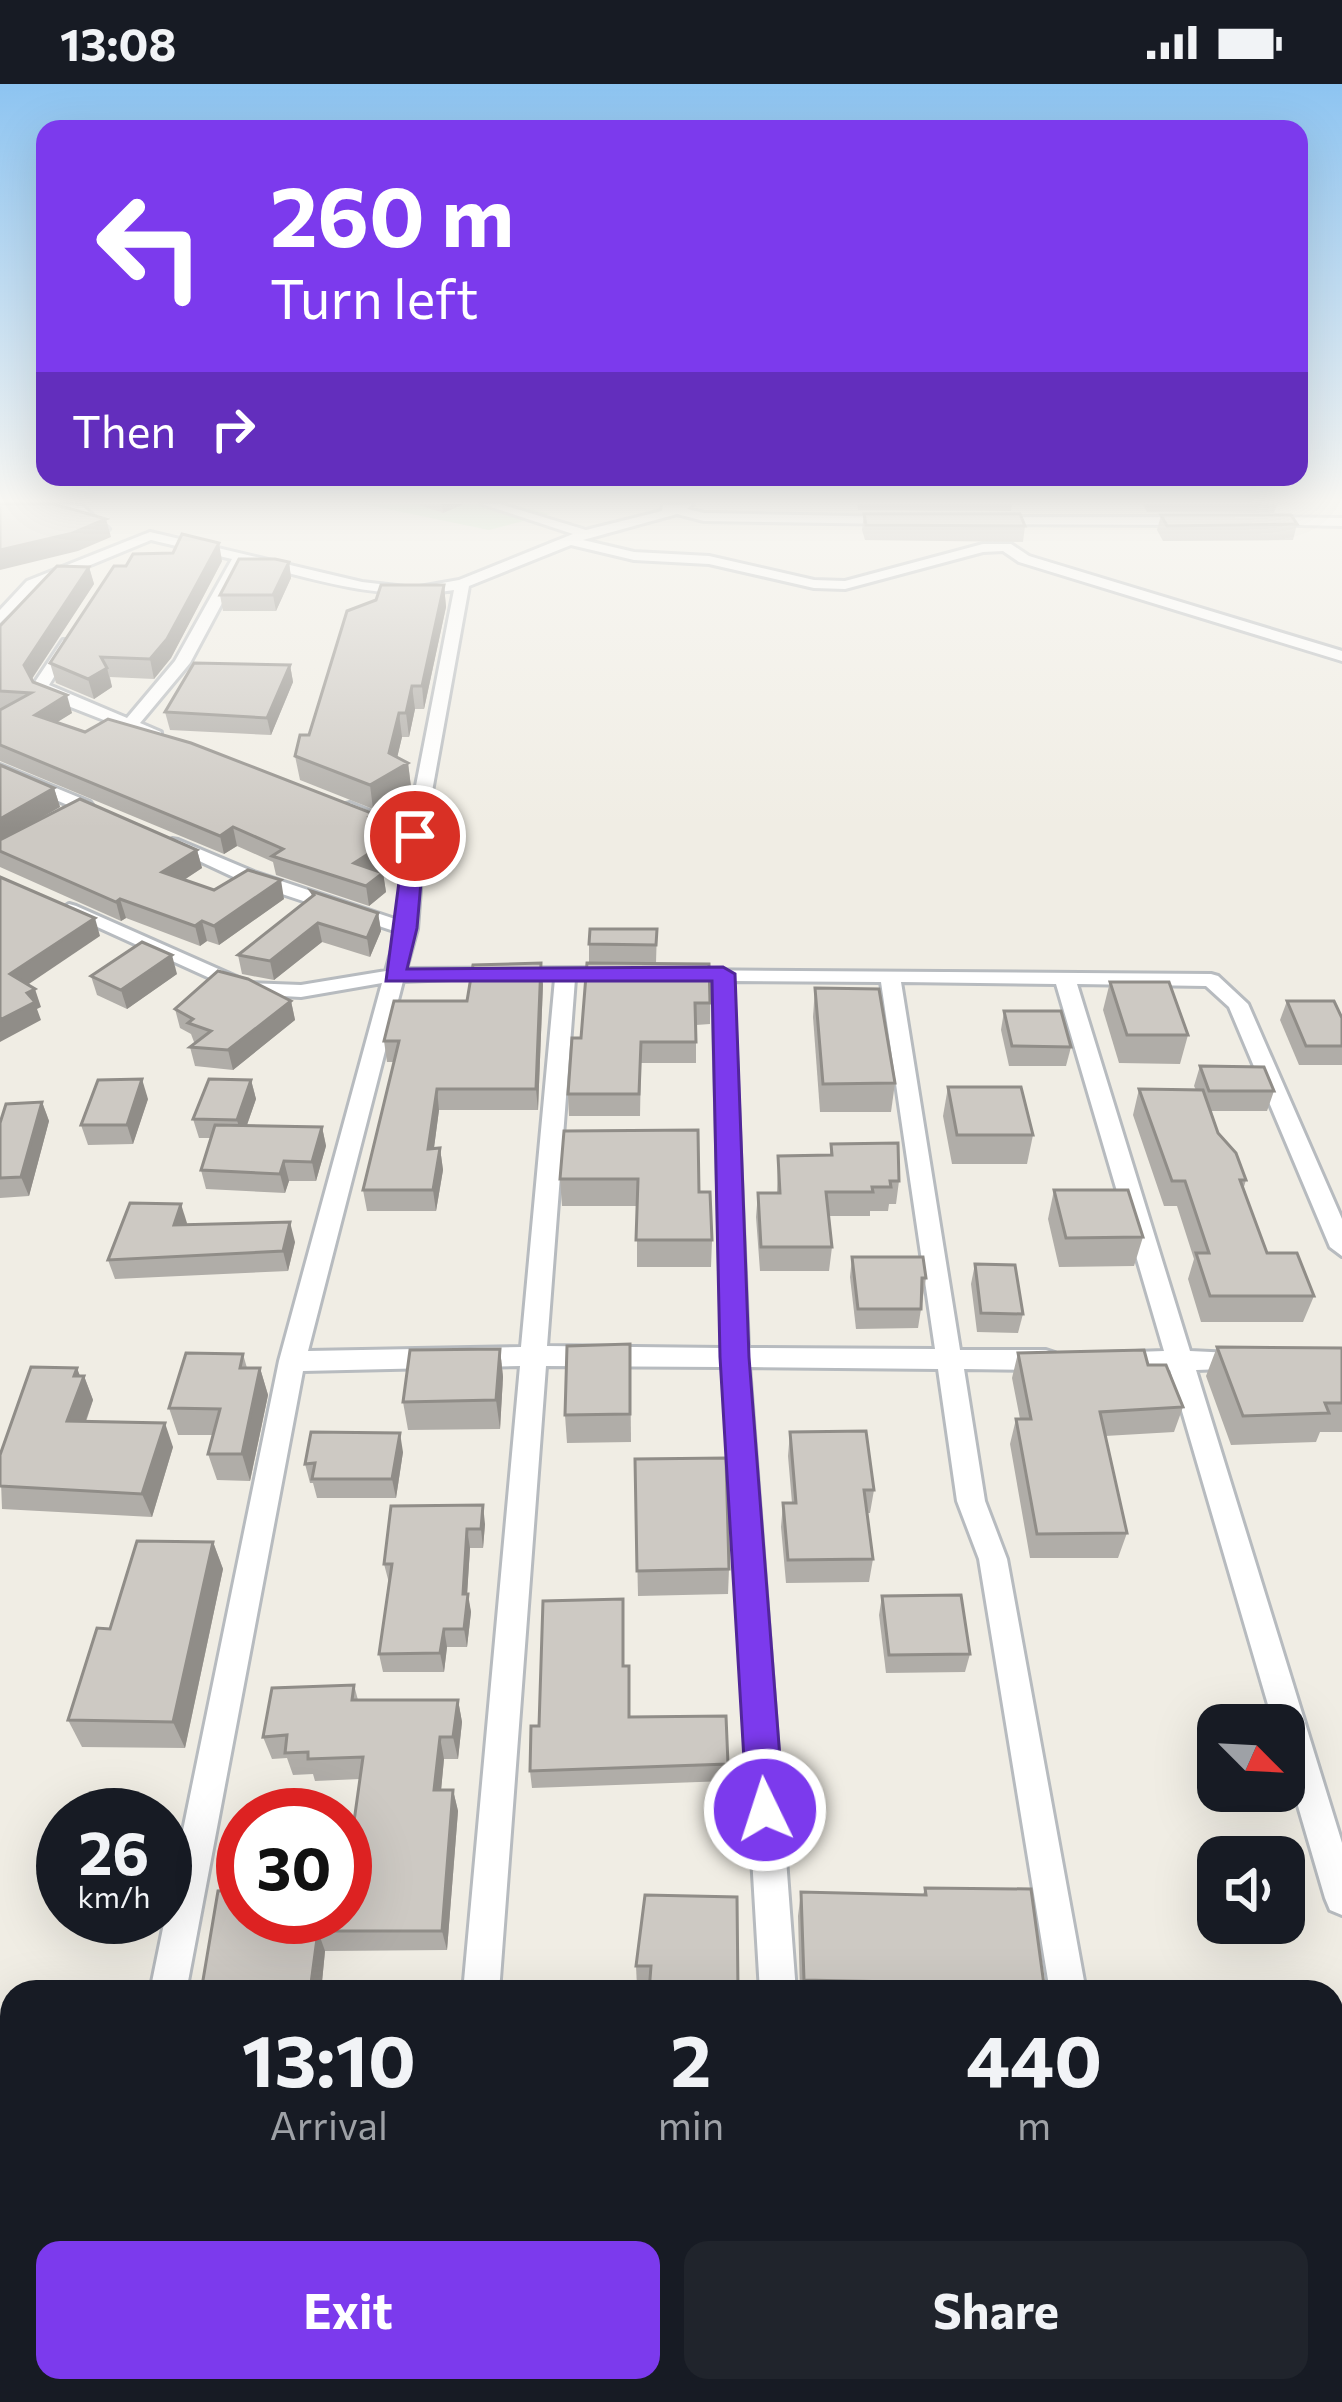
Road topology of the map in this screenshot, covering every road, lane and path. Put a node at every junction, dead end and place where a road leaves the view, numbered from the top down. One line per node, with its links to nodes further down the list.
1 (210, 612): 6 (street)
2 (457, 612): 14 (street)
3 (1198, 612): 5 (street)
4 (77, 630): 6 (street)
5 (1342, 656)
6 (129, 726): 7 (street)
7 (170, 740)
8 (0, 770): 10 (street)
9 (334, 803): 14 (street)
10 (83, 806): 11 (street); 12 (street)
11 (104, 814)
12 (42, 830)
13 (145, 832): 16 (street)
14 (415, 836): 16 (street)
15 (41, 897): 20 (street)
16 (406, 928): 20 (street)
17 (566, 973): 18 (street); 20 (street); 23 (street)
18 (723, 974): 19 (street); 24 (street)
19 (890, 975): 21 (street); 25 (street)
20 (394, 976): 27 (street)
21 (1064, 976): 22 (street); 26 (street)
22 (1342, 1247)
23 (534, 1356): 24 (street); 27 (street); 31 (street)
24 (735, 1357): 25 (street); 32 (street)
25 (947, 1359): 26 (street); 33 (street)
26 (1183, 1360): 28 (street); 29 (street)
27 (292, 1361): 30 (street)
28 (1274, 1361)
29 (1342, 1898)
30 (170, 1980)
31 (482, 1980)
32 (777, 1980)
33 (1066, 1980)

